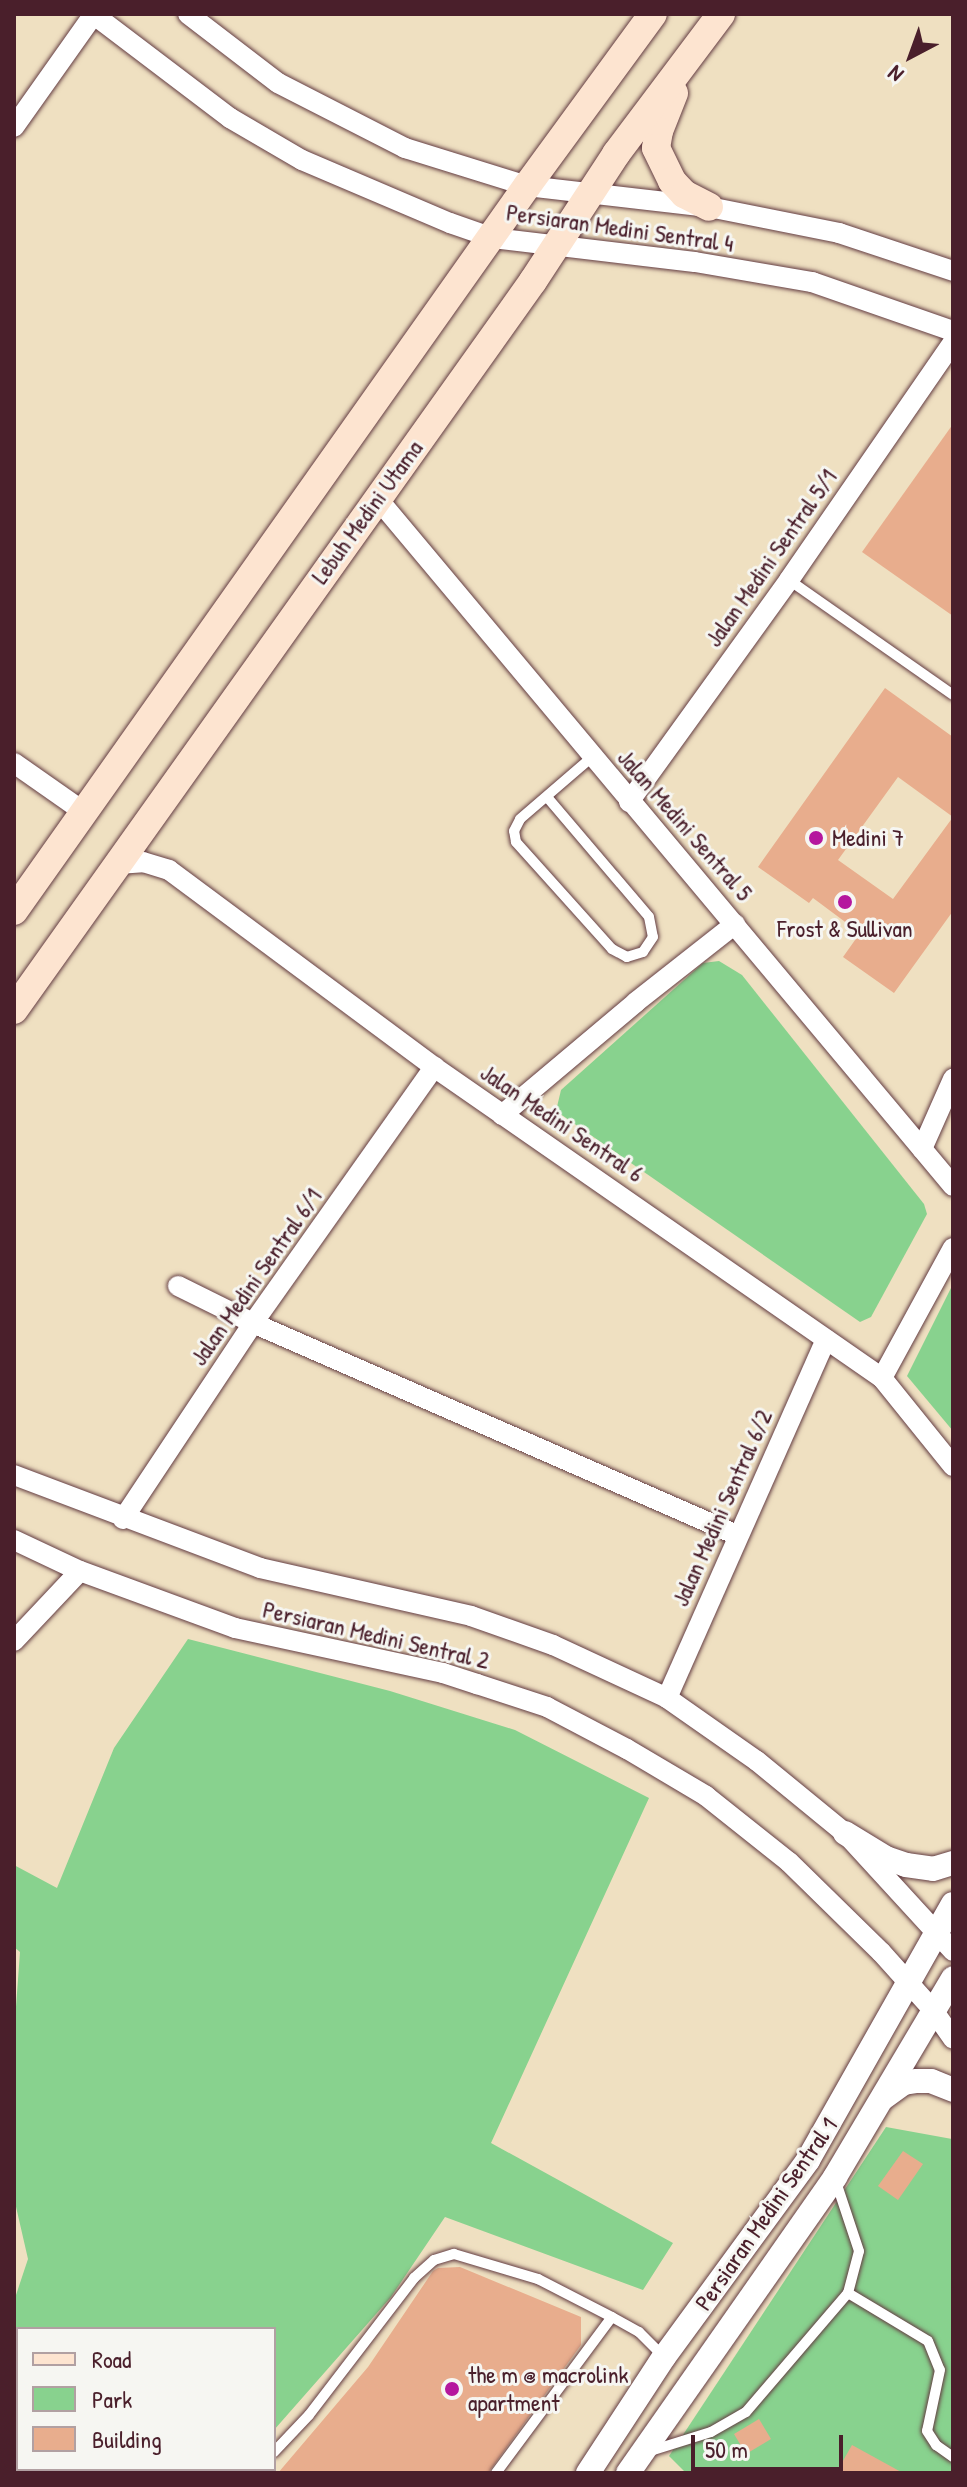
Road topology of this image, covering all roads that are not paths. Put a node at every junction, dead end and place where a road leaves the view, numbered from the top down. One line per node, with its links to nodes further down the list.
1 (94, 14): 6 (street); 10 (street, Persiaran Medini Sentral 4)
2 (188, 14): 7 (street, Persiaran Medini Sentral 4)
3 (653, 14): 7 (main road)
4 (721, 14): 5 (main road, Lebuh Medini Utama)
5 (688, 59): 8 (main road, Lebuh Medini Utama); 9 (main road)
6 (14, 127)
7 (527, 186): 8 (street, Persiaran Medini Sentral 4); 10 (main road)
8 (587, 195): 9 (street, Persiaran Medini Sentral 4); 11 (main road, Lebuh Medini Utama)
9 (709, 207): 12 (street, Persiaran Medini Sentral 4)
10 (493, 238): 11 (street, Persiaran Medini Sentral 4); 22 (main road)
11 (557, 248): 13 (street, Persiaran Medini Sentral 4); 15 (main road, Lebuh Medini Utama)
12 (953, 271)
13 (953, 331)
14 (953, 342): 16 (street, Jalan Medini Sentral 5/1)
15 (377, 498): 18 (street, Jalan Medini Sentral 5); 23 (main road, Lebuh Medini Utama)
16 (789, 580): 17 (lane); 21 (street, Jalan Medini Sentral 5/1)
17 (953, 695)
18 (592, 757): 20 (lane); 21 (street, Jalan Medini Sentral 5)
19 (14, 763): 22 (street)
20 (547, 797): 20 (lane)
21 (629, 802): 25 (street, Jalan Medini Sentral 5)
22 (84, 812): 24 (main road)
23 (117, 864): 26 (main road, Lebuh Medini Utama); 27 (street, Jalan Medini Sentral 6)
24 (14, 911)
25 (735, 924): 29 (street); 30 (street, Jalan Medini Sentral 5)
26 (14, 1010)
27 (434, 1067): 29 (street, Jalan Medini Sentral 6); 34 (street, Jalan Medini Sentral 6/1)
28 (953, 1079): 30 (street)
29 (502, 1115): 35 (street, Jalan Medini Sentral 6)
30 (922, 1149): 31 (street, Jalan Medini Sentral 5)
31 (953, 1186)
32 (953, 1248): 36 (street)
33 (178, 1286): 34 (street)
34 (253, 1323): 39 (street, Jalan Medini Sentral 6/1); 40 (street)
35 (826, 1340): 36 (street, Jalan Medini Sentral 6); 40 (street, Jalan Medini Sentral 6/2)
36 (882, 1378): 37 (street, Jalan Medini Sentral 6)
37 (953, 1466)
38 (14, 1475): 39 (street, Persiaran Medini Sentral 2)
39 (123, 1519): 44 (street, Persiaran Medini Sentral 2)
40 (737, 1535): 44 (street, Jalan Medini Sentral 6/2)
41 (14, 1540): 42 (street, Persiaran Medini Sentral 2)
42 (80, 1571): 43 (street); 50 (street, Persiaran Medini Sentral 2)
43 (14, 1641)
44 (667, 1698): 45 (street, Persiaran Medini Sentral 2)
45 (845, 1833): 46 (street); 48 (street, Persiaran Medini Sentral 2)
46 (953, 1863)
47 (953, 1904): 48 (street, Persiaran Medini Sentral 1)
48 (946, 1942): 50 (street, Persiaran Medini Sentral 1)
49 (953, 1978): 51 (street, Persiaran Medini Sentral 1)
50 (909, 1983): 51 (street, Persiaran Medini Sentral 2); 58 (street, Persiaran Medini Sentral 1)
51 (933, 2010): 52 (street, Persiaran Medini Sentral 2); 54 (street, Persiaran Medini Sentral 1)
52 (953, 2039)
53 (953, 2090): 54 (street)
54 (883, 2098): 55 (street, Persiaran Medini Sentral 1)
55 (835, 2177): 56 (lane); 60 (street, Persiaran Medini Sentral 1)
56 (848, 2293): 60 (lane); 61 (lane)
57 (612, 2317): 58 (lane); 59 (lane); 62 (lane)
58 (664, 2357): 63 (street, Persiaran Medini Sentral 1)
59 (276, 2450)
60 (643, 2453): 64 (street, Persiaran Medini Sentral 1)
61 (953, 2457)
62 (496, 2473)
63 (588, 2473)
64 (628, 2473)

